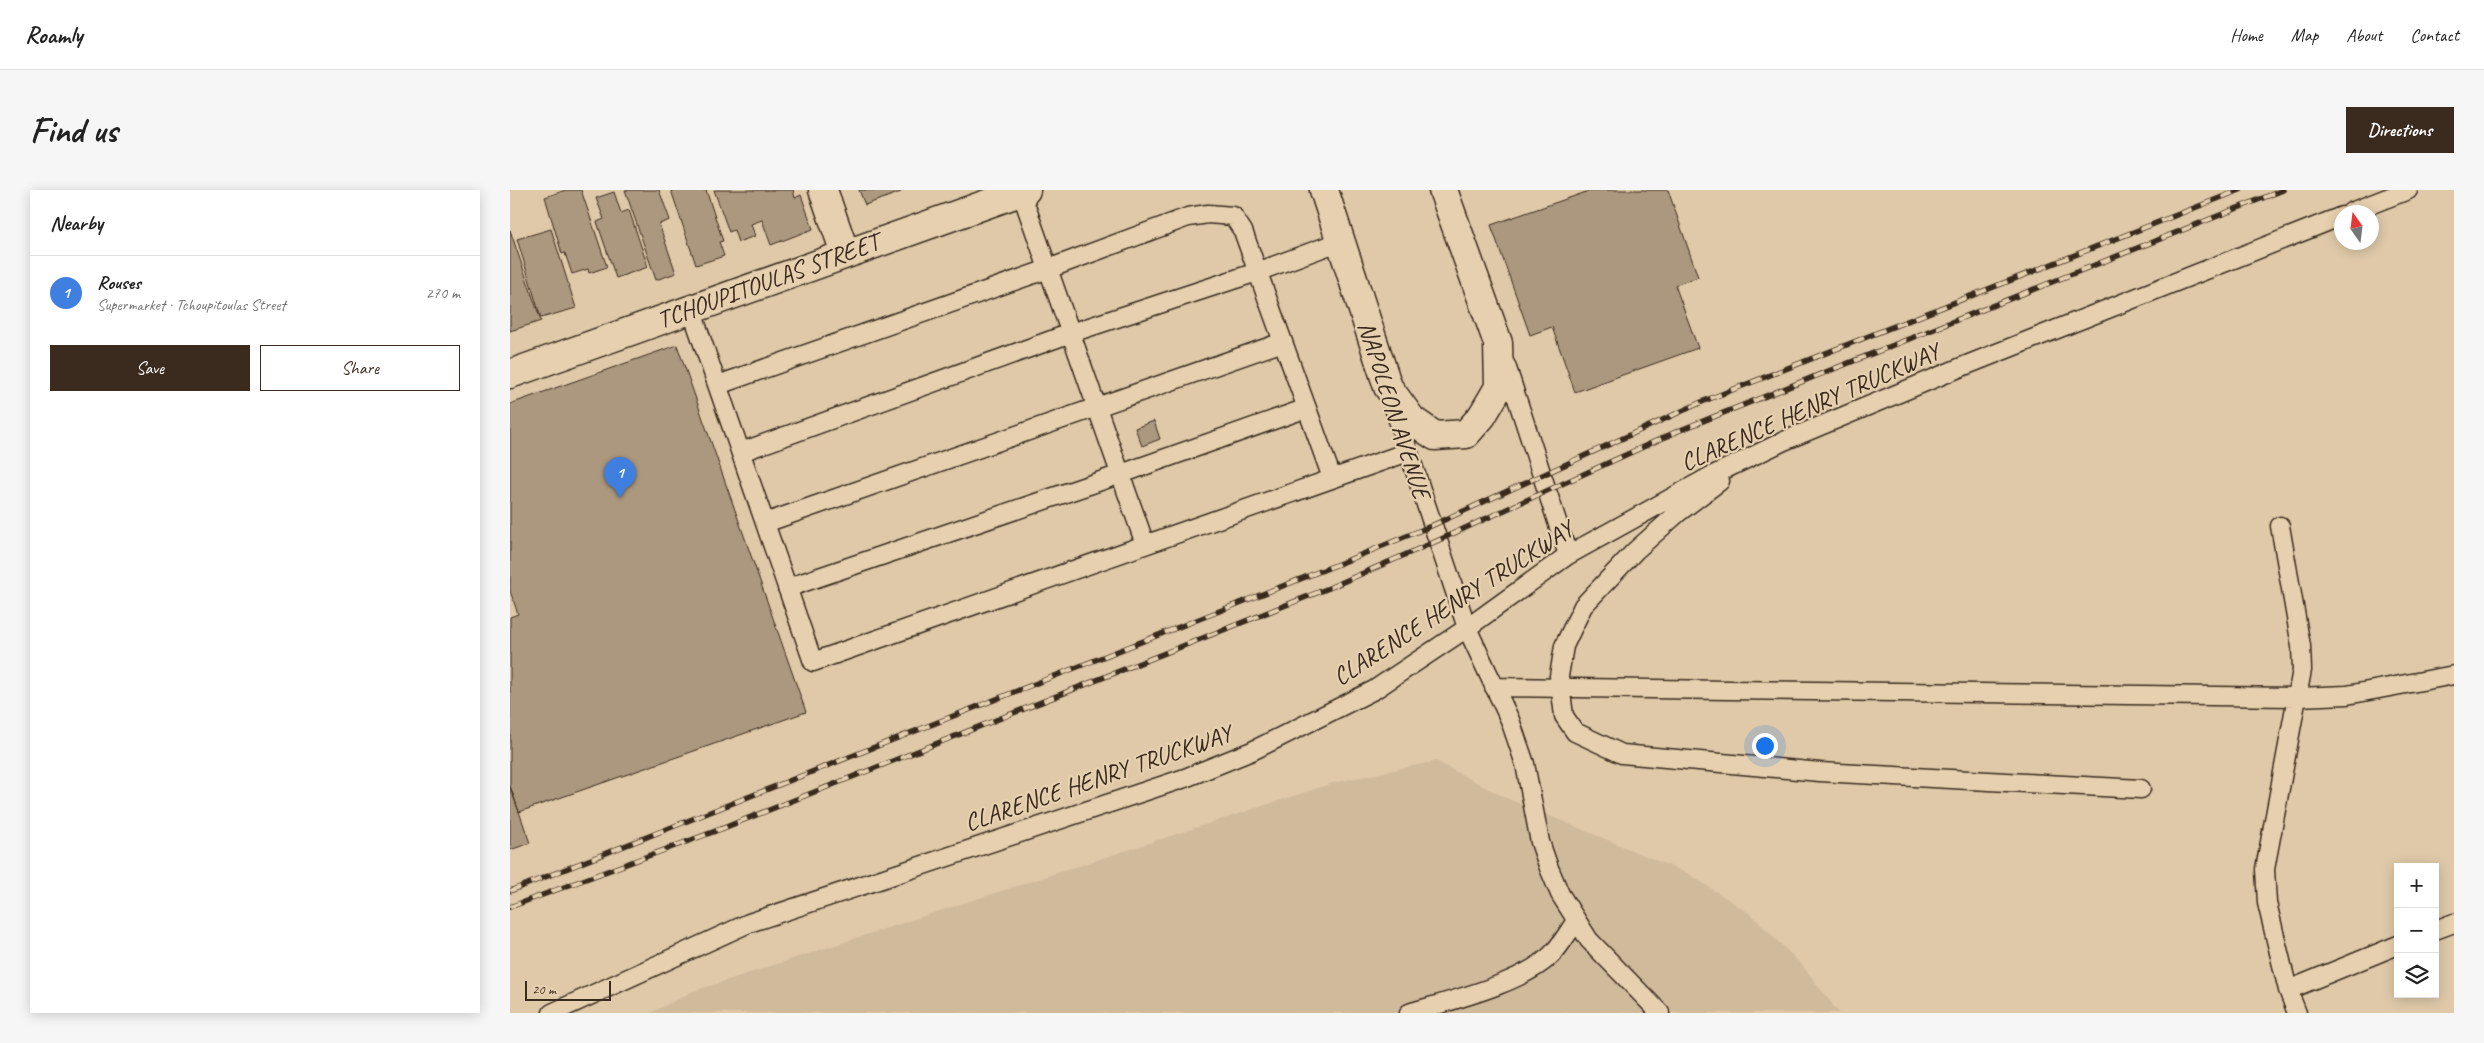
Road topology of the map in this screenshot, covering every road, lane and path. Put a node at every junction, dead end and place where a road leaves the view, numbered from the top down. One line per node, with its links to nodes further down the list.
1 (823, 190): 9 (street)
2 (1324, 190): 8 (street, NAPOLEON AVENUE)
3 (1443, 190): 15 (street)
4 (2408, 190): 6 (lane)
5 (1023, 191): 9 (street, TCHOUPITOULAS STREET); 10 (lane)
6 (2370, 205)
7 (2334, 219): 23 (lane, CLARENCE HENRY TRUCKWAY)
8 (1341, 241): 11 (lane); 18 (street, NAPOLEON AVENUE)
9 (845, 253): 12 (street, TCHOUPITOULAS STREET)
10 (1048, 269): 11 (lane); 13 (lane); 17 (lane)
11 (1258, 272): 13 (lane); 14 (lane)
12 (691, 309): 16 (street, TCHOUPITOULAS STREET); 17 (lane)
13 (1071, 333): 19 (lane); 21 (lane)
14 (1283, 342): 19 (lane); 20 (lane)
15 (1498, 343): 18 (street); 29 (lane)
16 (510, 374)
17 (718, 384): 21 (lane)
18 (1388, 387): 22 (lane, NAPOLEON AVENUE)
19 (1097, 408): 24 (lane); 26 (lane)
20 (1307, 408): 24 (lane); 25 (lane)
21 (741, 452): 26 (lane)
22 (1408, 452): 25 (lane); 31 (lane, NAPOLEON AVENUE)
23 (1754, 455): 29 (lane, CLARENCE HENRY TRUCKWAY); 34 (lane)
24 (1121, 474): 28 (lane); 30 (lane)
25 (1332, 478): 28 (lane)
26 (765, 523): 30 (lane)
27 (2280, 526): 35 (lane)
28 (1145, 544): 30 (lane)
29 (1568, 555): 31 (lane, CLARENCE HENRY TRUCKWAY)
30 (787, 588)
31 (1466, 628): 33 (lane, NAPOLEON AVENUE); 42 (lane, CLARENCE HENRY TRUCKWAY)
32 (2454, 675): 35 (lane)
33 (1494, 687): 34 (lane); 37 (lane, NAPOLEON AVENUE)
34 (1560, 687): 35 (lane); 36 (lane)
35 (2297, 698): 41 (lane)
36 (2141, 789)
37 (1576, 921): 43 (lane); 44 (lane, NAPOLEON AVENUE)
38 (2454, 923): 39 (lane)
39 (2439, 929)
40 (2394, 947): 41 (lane)
41 (2288, 990): 45 (lane)
42 (552, 1013)
43 (1409, 1013)
44 (1660, 1013)
45 (2298, 1013)

